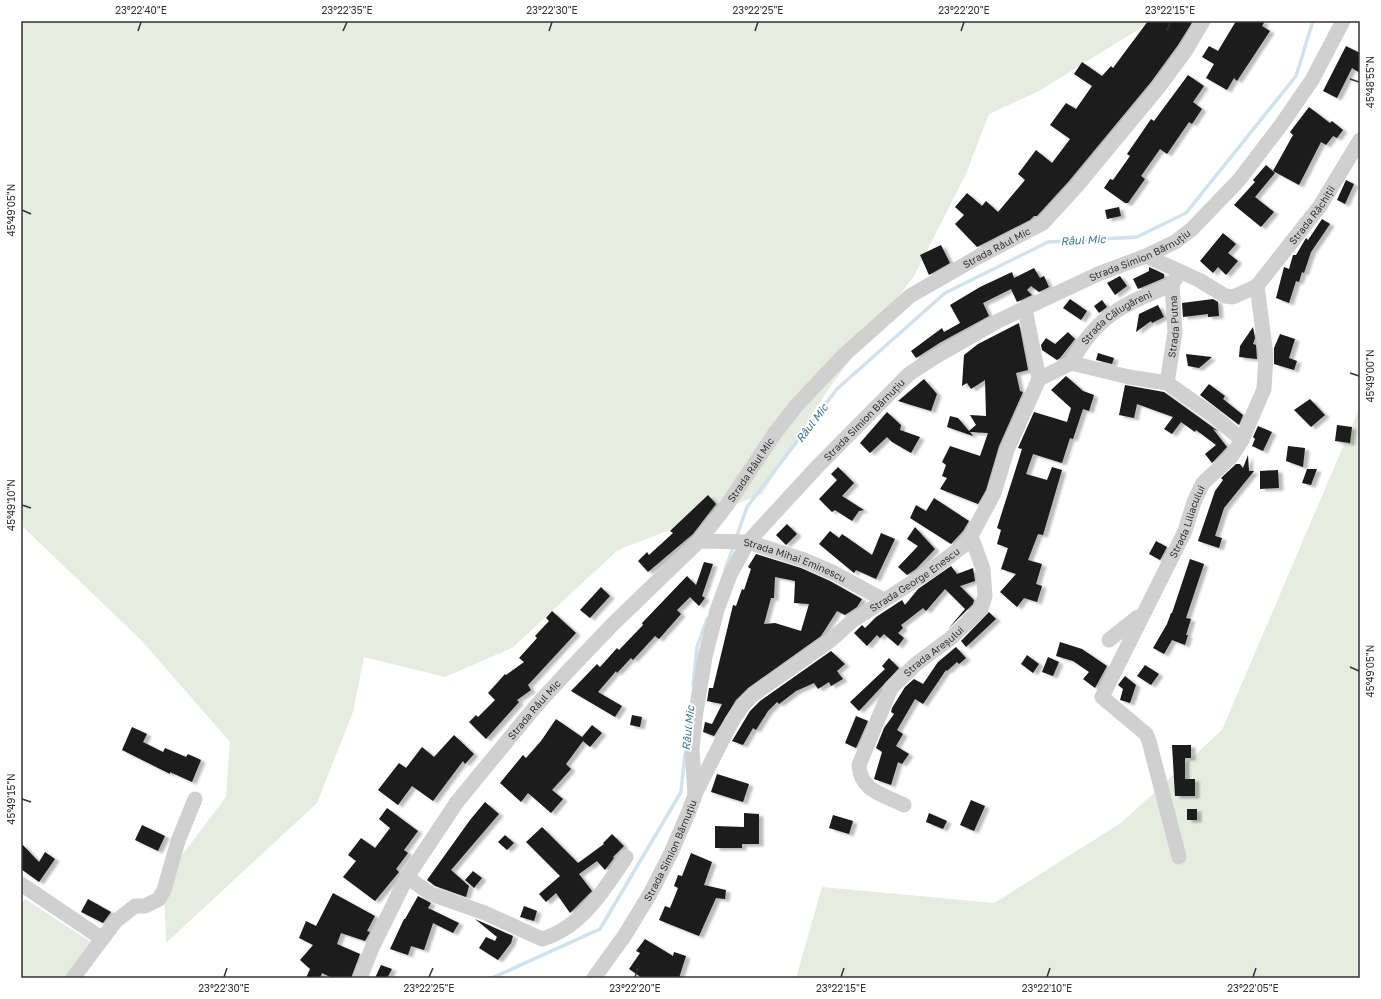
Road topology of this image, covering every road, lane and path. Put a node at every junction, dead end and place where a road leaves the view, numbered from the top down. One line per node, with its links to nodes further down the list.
1 (1203, 21): 14 (street, Strada Râul Mic)
2 (1343, 21): 4 (street, Strada Simion Bărnuțiu)
3 (1360, 140): 7 (street, Strada Răchiții)
4 (1146, 256): 5 (street); 8 (street, Strada Simion Bărnuțiu)
5 (1180, 271): 6 (street, Strada Putna); 7 (street)
6 (1172, 285): 9 (street, Strada Călugăreni); 11 (street, Strada Putna)
7 (1257, 286): 12 (street, Strada Liliacului)
8 (1025, 309): 10 (street); 15 (street, Strada Simion Bărnuțiu)
9 (1070, 363): 10 (street); 11 (street)
10 (1039, 379): 13 (street, Strada George Enescu)
11 (1167, 383): 12 (street)
12 (1242, 440): 17 (street, Strada Liliacului)
13 (971, 536): 16 (street, Strada George Enescu); 21 (street, Strada Areșului)
14 (698, 541): 15 (street, Strada Mihai Eminescu); 24 (street, Strada Râul Mic)
15 (744, 542): 16 (street, Strada Mihai Eminescu); 19 (street, Strada Simion Bărnuțiu)
16 (884, 600): 19 (street, Strada George Enescu)
17 (1143, 612): 18 (street); 23 (street, Strada Liliacului)
18 (1109, 640)
19 (695, 795): 29 (street, Strada Simion Bărnuțiu)
20 (195, 799): 26 (street)
21 (904, 805)
22 (626, 857): 24 (street)
23 (1180, 858)
24 (407, 877): 28 (street, Strada Râul Mic)
25 (21, 884): 26 (street)
26 (101, 938): 27 (street)
27 (73, 978)
28 (360, 978)
29 (594, 978)

